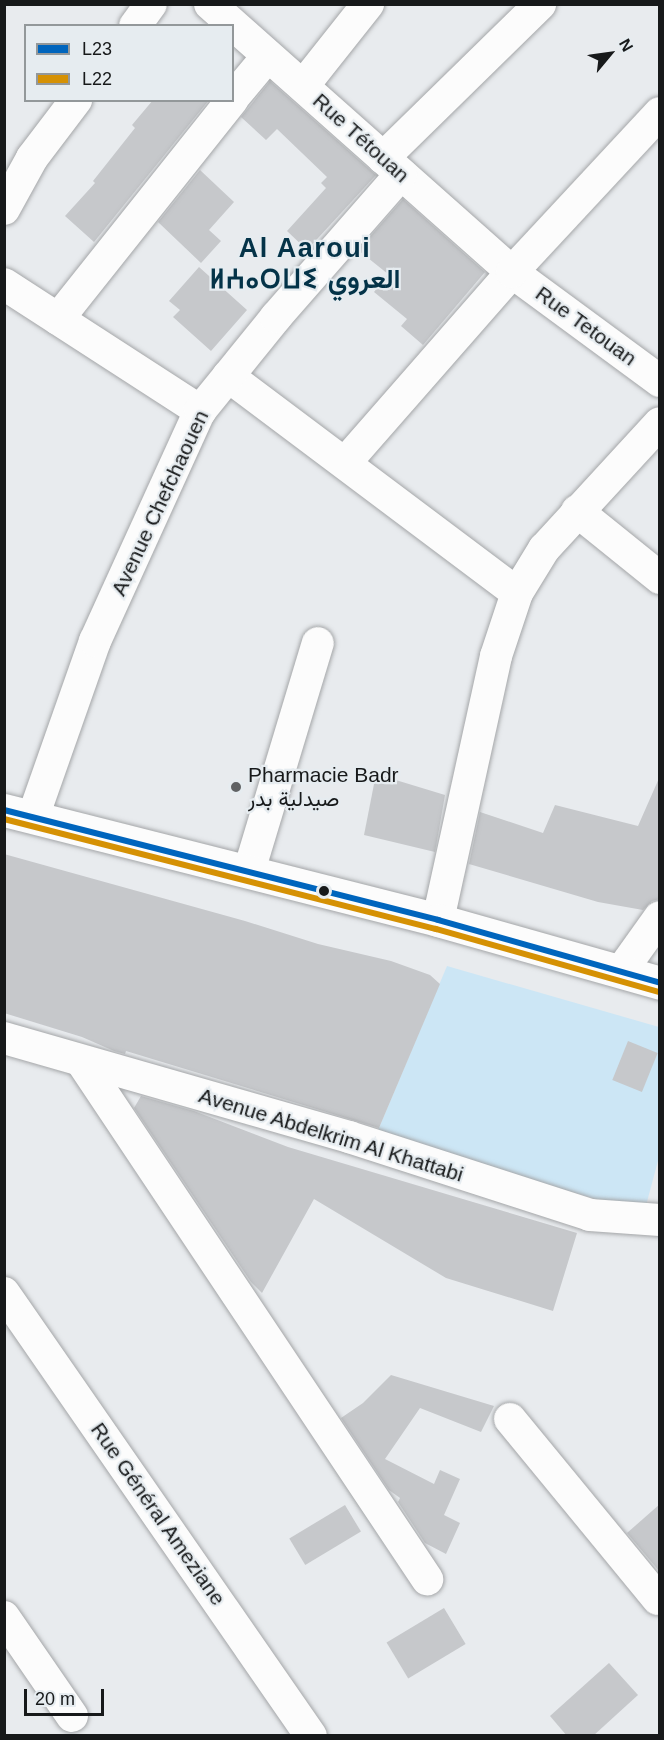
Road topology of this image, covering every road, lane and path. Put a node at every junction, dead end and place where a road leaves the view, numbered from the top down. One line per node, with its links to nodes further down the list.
1 (151, 4): 5 (street)
2 (210, 4): 6 (street, Rue Tétouan)
3 (368, 4): 9 (street)
4 (540, 4): 14 (street, Avenue Chefchaouen)
5 (136, 24)
6 (232, 24)
7 (234, 26): 8 (street, Rue Tétouan)
8 (268, 56): 9 (street, Rue Tétouan); 10 (street)
9 (303, 86): 14 (street, Rue Tétouan)
10 (234, 98)
11 (74, 102): 15 (street)
12 (230, 102): 18 (street)
13 (660, 113): 16 (street)
14 (392, 166): 16 (street, Rue Tétouan); 19 (street, Avenue Chefchaouen)
15 (4, 209)
16 (512, 272): 20 (street, Rue Tetouan); 23 (street)
17 (4, 284): 18 (street)
18 (58, 319): 21 (street)
19 (228, 376): 21 (street, Avenue Chefchaouen); 23 (street)
20 (660, 381)
21 (200, 411): 28 (street, Avenue Chefchaouen)
22 (660, 423): 24 (street)
23 (345, 463): 26 (street)
24 (577, 511): 25 (street); 26 (street)
25 (660, 578)
26 (517, 593): 31 (street)
27 (318, 643): 29 (street)
28 (19, 814): 29 (main road)
29 (249, 870): 31 (main road)
30 (660, 917): 32 (street)
31 (438, 920): 32 (main road)
32 (622, 970): 33 (main road)
33 (660, 983)
34 (4, 1038): 35 (street, Avenue Abdelkrim Al Khattabi)
35 (82, 1062): 36 (street, Avenue Abdelkrim Al Khattabi); 39 (street)
36 (660, 1220)
37 (4, 1293): 43 (street, Rue Général Ameziane)
38 (510, 1419): 40 (street)
39 (427, 1578)
40 (658, 1599)
41 (4, 1617): 42 (street)
42 (72, 1716)
43 (311, 1736)

